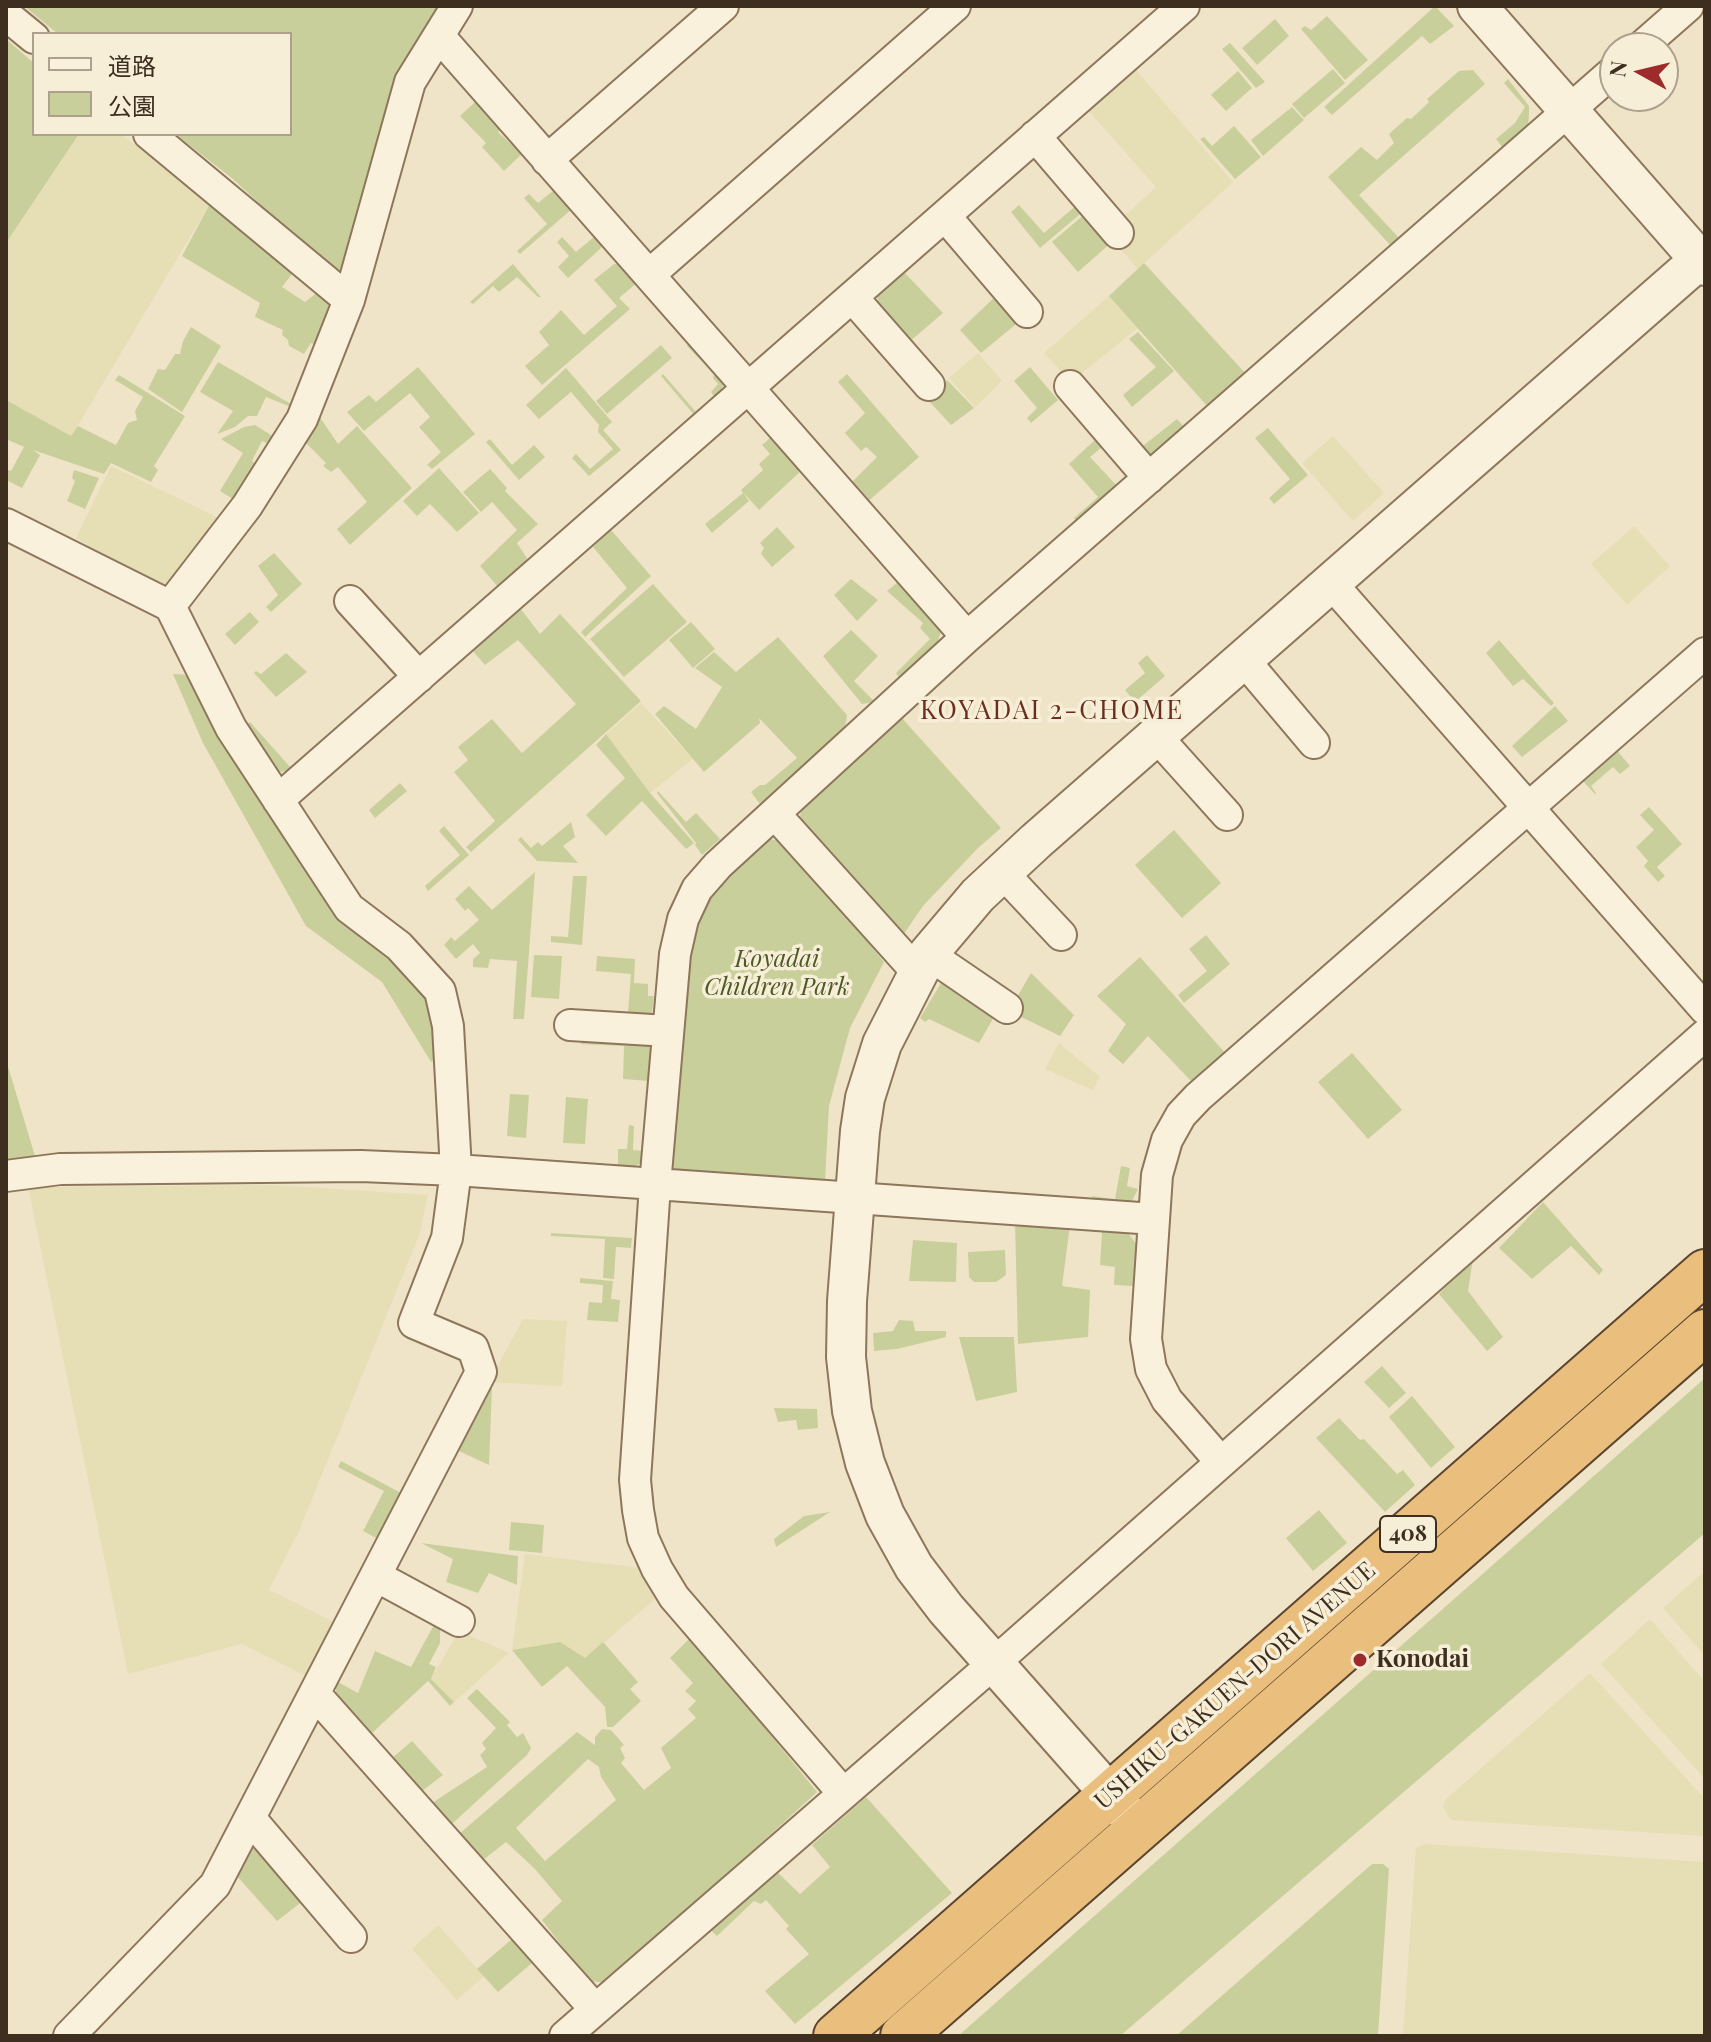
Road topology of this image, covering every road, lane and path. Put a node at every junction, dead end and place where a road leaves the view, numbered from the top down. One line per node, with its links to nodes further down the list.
1 (457, 6): 10 (street)
2 (723, 6): 15 (street)
3 (955, 6): 19 (street)
4 (1184, 6): 14 (street)
5 (1477, 6): 12 (street)
6 (1688, 6): 8 (street)
7 (6, 15): 9 (street)
8 (1658, 32)
9 (32, 36)
10 (439, 36): 15 (street); 21 (street)
11 (1599, 84): 12 (street)
12 (1569, 111): 18 (street); 26 (street)
13 (151, 136): 21 (street)
14 (1035, 136): 16 (street); 17 (street)
15 (547, 160): 19 (street)
16 (945, 216): 20 (street); 22 (street)
17 (1118, 233)
18 (1703, 260): 28 (street)
19 (649, 275): 25 (street)
20 (852, 297): 23 (street); 25 (street)
21 (349, 300): 30 (street)
22 (1027, 312)
23 (929, 385)
24 (1070, 386): 26 (street)
25 (748, 388): 31 (street); 34 (street)
26 (1149, 478): 31 (street)
27 (6, 524): 30 (street)
28 (1331, 583): 33 (street); 38 (street)
29 (350, 601): 34 (street)
30 (170, 606): 37 (street)
31 (967, 637): 39 (street)
32 (1705, 653): 38 (street)
33 (1244, 660): 35 (street); 36 (street)
34 (419, 677): 37 (street)
35 (1157, 737): 40 (street); 41 (street)
36 (1314, 743)
37 (278, 800): 49 (street)
38 (1528, 807): 45 (street); 53 (street)
39 (775, 814): 43 (street); 47 (street)
40 (1227, 815)
41 (1002, 872): 42 (street); 43 (street)
42 (1061, 935)
43 (923, 963): 44 (street); 52 (street)
44 (1007, 1008)
45 (1705, 1009)
46 (570, 1025): 47 (street)
47 (668, 1031): 51 (street)
48 (1705, 1035): 56 (street)
49 (456, 1170): 50 (street); 51 (street); 57 (street)
50 (6, 1176)
51 (655, 1185): 52 (street); 61 (street)
52 (854, 1198): 53 (street); 59 (street)
53 (1154, 1219): 56 (street)
54 (1705, 1272): 62 (highway, USHIKU-GAKUEN-DORI AVENUE / 408)
55 (1705, 1332): 64 (highway, USHIKU-GAKUEN-DORI AVENUE / 408)
56 (1220, 1461): 59 (street)
57 (376, 1576): 58 (street); 60 (street)
58 (459, 1621)
59 (993, 1664): 61 (street); 62 (street)
60 (315, 1694): 63 (street); 66 (street)
61 (843, 1793): 66 (street)
62 (1110, 1796): 64 (street); 69 (highway, USHIKU-GAKUEN-DORI AVENUE / 408)
63 (250, 1818): 65 (street); 67 (street)
64 (1140, 1828): 70 (highway, USHIKU-GAKUEN-DORI AVENUE / 408)
65 (351, 1937)
66 (595, 2009): 68 (street)
67 (69, 2036)
68 (565, 2036)
69 (836, 2036)
70 (903, 2036)

